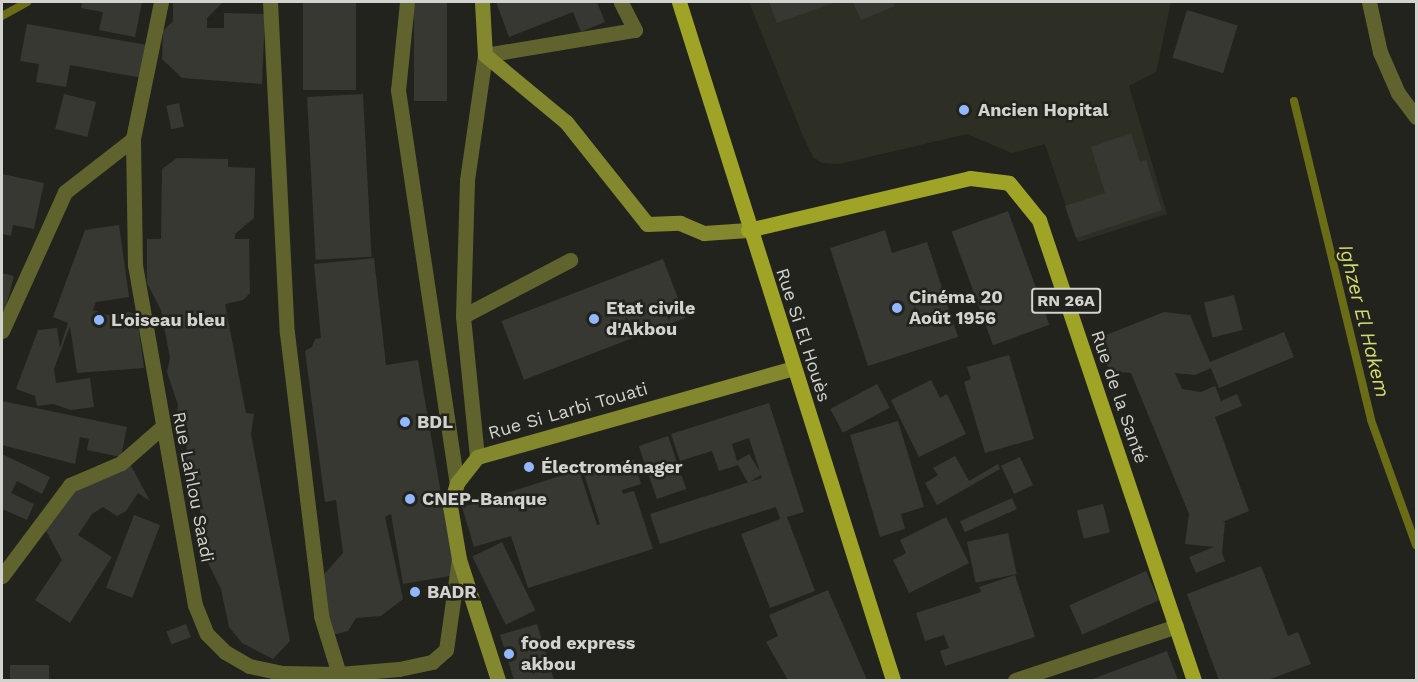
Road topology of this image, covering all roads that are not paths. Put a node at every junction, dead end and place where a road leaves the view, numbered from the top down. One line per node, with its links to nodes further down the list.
1 (161, 2): 10 (street, Rue Lahlou Saadi)
2 (270, 2): 22 (street)
3 (408, 2): 18 (street)
4 (482, 2): 8 (street)
5 (621, 2): 8 (street)
6 (679, 2): 11 (main road, Rue Si El Houès)
7 (1369, 2): 9 (street)
8 (485, 55): 11 (street); 13 (street)
9 (1416, 117)
10 (133, 139): 14 (street); 16 (street, Rue Lahlou Saadi)
11 (748, 230): 15 (main road, Rue Si El Houès); 21 (main road, Rue de la Santé / RN 26A)
12 (570, 260): 13 (street)
13 (463, 316): 17 (street)
14 (2, 331)
15 (794, 368): 17 (street, Rue Si Larbi Touati); 24 (main road, Rue Si El Houès)
16 (161, 428): 20 (street); 22 (street, Rue Lahlou Saadi)
17 (477, 457): 18 (street, Rue Si Larbi Touati)
18 (458, 483): 19 (street, Rue Si Larbi Touati)
19 (459, 559): 22 (street, Rue Lahlou Saadi); 23 (street, Rue Si Larbi Touati)
20 (2, 576)
21 (1176, 626): 25 (street); 26 (main road, Rue de la Santé / RN 26A)
22 (339, 674)
23 (498, 681)
24 (893, 681)
25 (1015, 681)
26 (1194, 681)

